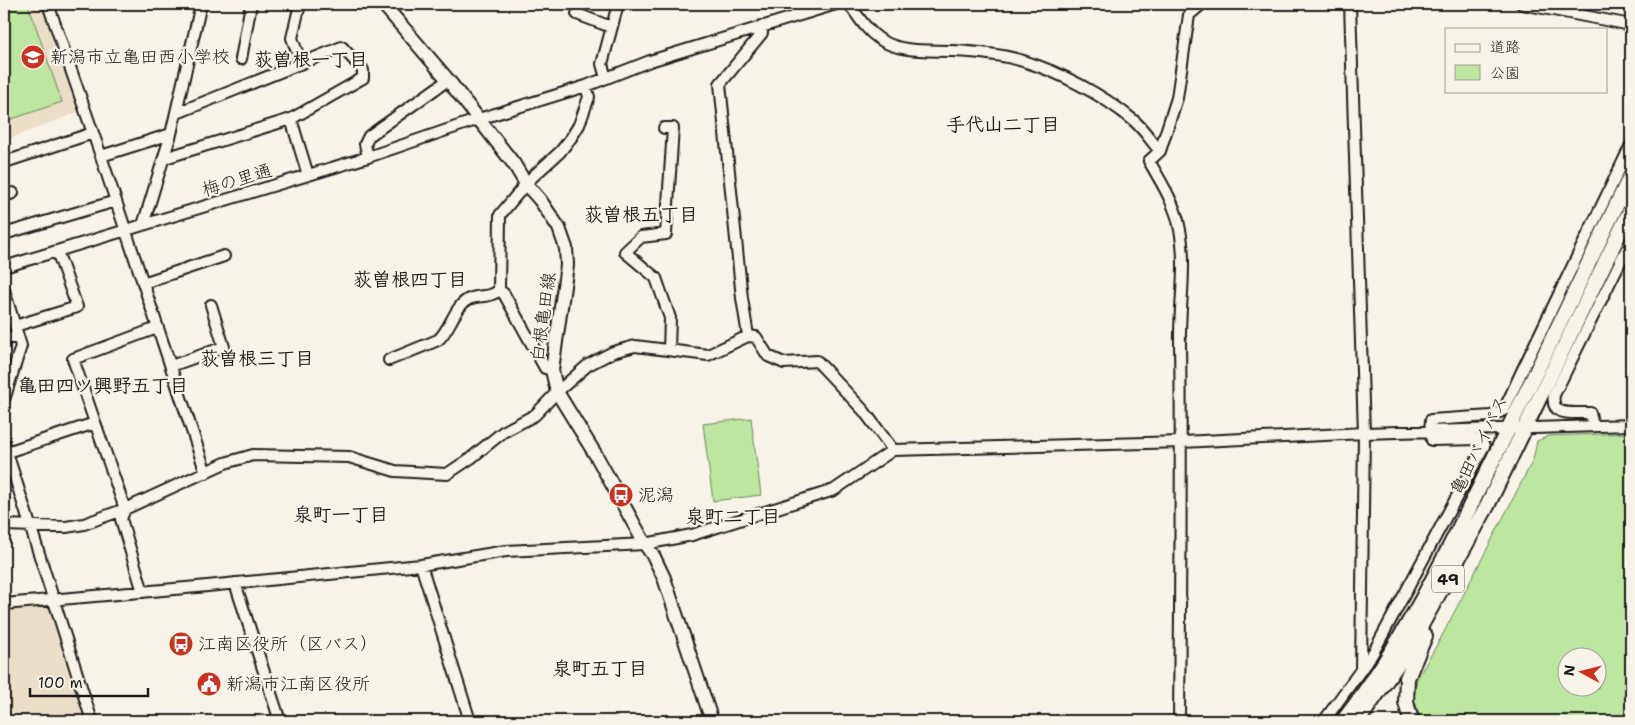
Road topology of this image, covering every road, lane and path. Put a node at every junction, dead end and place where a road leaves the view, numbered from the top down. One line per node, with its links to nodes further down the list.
1 (48, 4): 27 (street)
2 (201, 4): 23 (street)
3 (251, 4): 18 (street)
4 (300, 4): 19 (street)
5 (382, 4): 21 (main road, 白根亀田線)
6 (618, 4): 17 (street)
7 (793, 4): 14 (street)
8 (836, 4): 14 (street, 梅の里通)
9 (849, 4): 30 (street)
10 (1202, 4): 30 (street)
11 (1350, 4): 70 (street)
12 (1522, 4): 15 (street)
13 (577, 14): 17 (street)
14 (798, 15): 16 (street, 梅の里通)
15 (1631, 25)
16 (761, 26): 20 (street, 梅の里通); 55 (street)
17 (611, 28): 20 (street)
18 (241, 59)
19 (301, 63): 23 (street); 24 (street)
20 (606, 78): 22 (street, 梅の里通)
21 (448, 80): 25 (main road, 白根亀田線); 32 (street)
22 (586, 86): 25 (street, 梅の里通); 37 (street)
23 (177, 113): 28 (street)
24 (291, 119): 33 (street); 35 (street)
25 (479, 119): 32 (street, 梅の里通); 37 (main road, 白根亀田線)
26 (664, 128): 58 (street)
27 (94, 133): 31 (street); 34 (street)
28 (171, 134): 31 (street); 33 (street)
29 (1631, 145): 69 (street)
30 (1160, 151): 71 (street)
31 (102, 156): 38 (street)
32 (368, 157): 35 (street, 梅の里通)
33 (165, 158): 40 (street)
34 (5, 162)
35 (308, 175): 40 (street, 梅の里通)
36 (1631, 175): 68 (highway, 亀田バイパス / 49)
37 (526, 184): 50 (street); 61 (main road, 白根亀田線)
38 (116, 201): 42 (street); 43 (street)
39 (1631, 209): 67 (highway, 亀田バイパス / 49)
40 (143, 225): 42 (street, 梅の里通)
41 (1591, 227): 52 (street)
42 (126, 230): 45 (street, 梅の里通); 48 (street)
43 (4, 234)
44 (1631, 240): 66 (street)
45 (57, 251): 47 (street, 梅の里通); 53 (street)
46 (224, 256): 48 (street)
47 (4, 267)
48 (143, 283): 54 (street)
49 (4, 290): 53 (street)
50 (499, 290): 59 (street); 61 (street)
51 (210, 305): 60 (street)
52 (1547, 319)
53 (15, 326): 56 (street)
54 (157, 328): 60 (street); 64 (street)
55 (748, 336): 58 (street); 73 (street)
56 (18, 337): 57 (street); 63 (street)
57 (4, 339)
58 (669, 350): 62 (street)
59 (389, 360)
60 (171, 366): 74 (street)
61 (552, 370): 62 (main road, 白根亀田線)
62 (557, 392): 74 (street); 79 (main road, 白根亀田線)
63 (4, 400)
64 (95, 423): 72 (street); 76 (street)
65 (1631, 425): 66 (street)
66 (1593, 426): 67 (street)
67 (1526, 429): 68 (street); 75 (highway, 亀田バイパス / 49)
68 (1508, 430): 69 (street); 92 (highway, 亀田バイパス / 49)
69 (1430, 431): 70 (street); 85 (street)
70 (1364, 434): 71 (street); 85 (street)
71 (1182, 442): 73 (street); 90 (street)
72 (5, 447): 78 (street)
73 (893, 450): 79 (street)
74 (206, 473): 76 (street)
75 (1487, 506): 93 (highway, 亀田バイパス / 49); 94 (highway)
76 (124, 509): 78 (street); 82 (street)
77 (4, 525): 78 (street)
78 (29, 526): 83 (street)
79 (644, 544): 80 (street); 89 (main road, 白根亀田線)
80 (421, 565): 81 (street); 88 (street)
81 (235, 583): 82 (street); 87 (street)
82 (143, 592): 83 (street)
83 (54, 599): 84 (street); 86 (street)
84 (4, 604)
85 (1361, 670): 91 (street)
86 (92, 721)
87 (280, 721)
88 (470, 721)
89 (712, 721)
90 (1179, 721)
91 (1324, 721)
92 (1343, 721)
93 (1358, 721)
94 (1411, 721)

